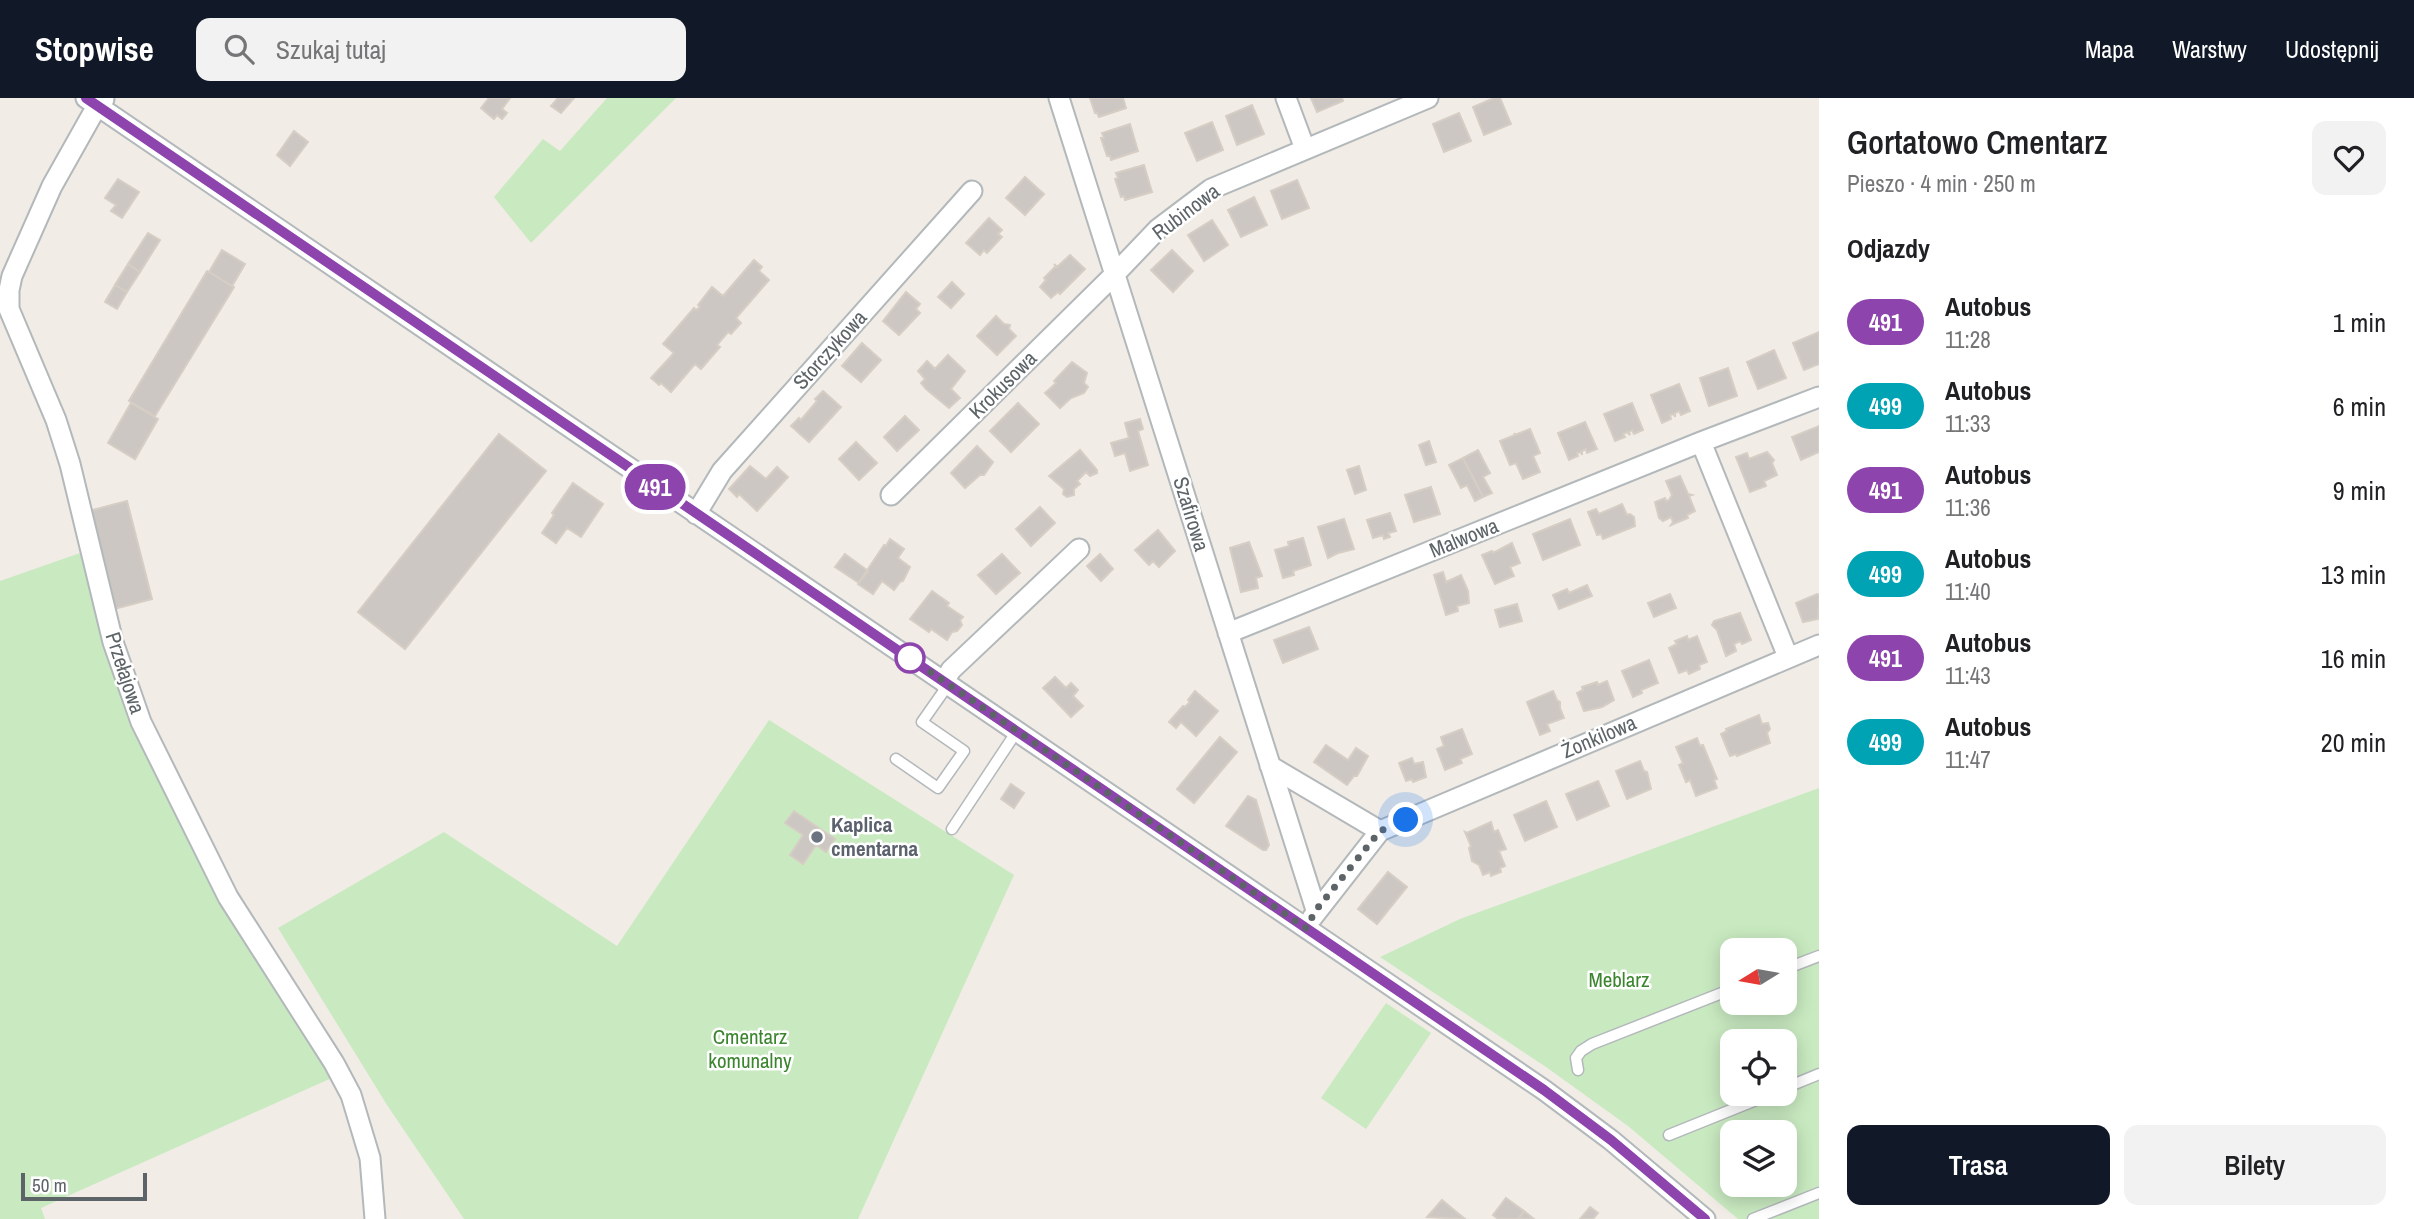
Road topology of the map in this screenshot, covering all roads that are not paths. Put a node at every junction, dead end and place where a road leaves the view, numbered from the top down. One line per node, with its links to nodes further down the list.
1 (1059, 98): 7 (street, Szafirowa)
2 (1286, 98): 5 (street)
3 (1428, 98): 5 (street, Rubinowa)
4 (96, 101): 11 (street); 33 (street, Przełajowa)
5 (1306, 149): 7 (street, Rubinowa)
6 (972, 191): 11 (street, Storczykowa)
7 (1115, 274): 10 (street, Krokusowa); 13 (street, Szafirowa)
8 (1819, 397): 9 (street, Malwowa)
9 (1701, 442): 13 (street, Malwowa); 15 (street)
10 (891, 495)
11 (696, 514): 16 (street)
12 (1079, 549): 16 (street)
13 (1228, 633): 19 (street, Szafirowa)
14 (1819, 645): 15 (street, Żonkilowa)
15 (1787, 657): 21 (street, Żonkilowa)
16 (946, 683): 17 (street); 18 (lane)
17 (1017, 731): 20 (lane); 23 (street)
18 (896, 759)
19 (1270, 766): 21 (street); 22 (street, Szafirowa)
20 (952, 829)
21 (1380, 831): 22 (street, Żonkilowa)
22 (1316, 910): 23 (street)
23 (1306, 928): 34 (street)
24 (1819, 956): 25 (lane)
25 (1797, 964)
26 (1720, 994): 27 (lane)
27 (1578, 1070)
28 (1819, 1074): 29 (lane)
29 (1797, 1083)
30 (1741, 1106): 31 (lane)
31 (1668, 1135)
32 (1819, 1193): 35 (lane)
33 (375, 1219)
34 (1705, 1219)
35 (1753, 1219)

